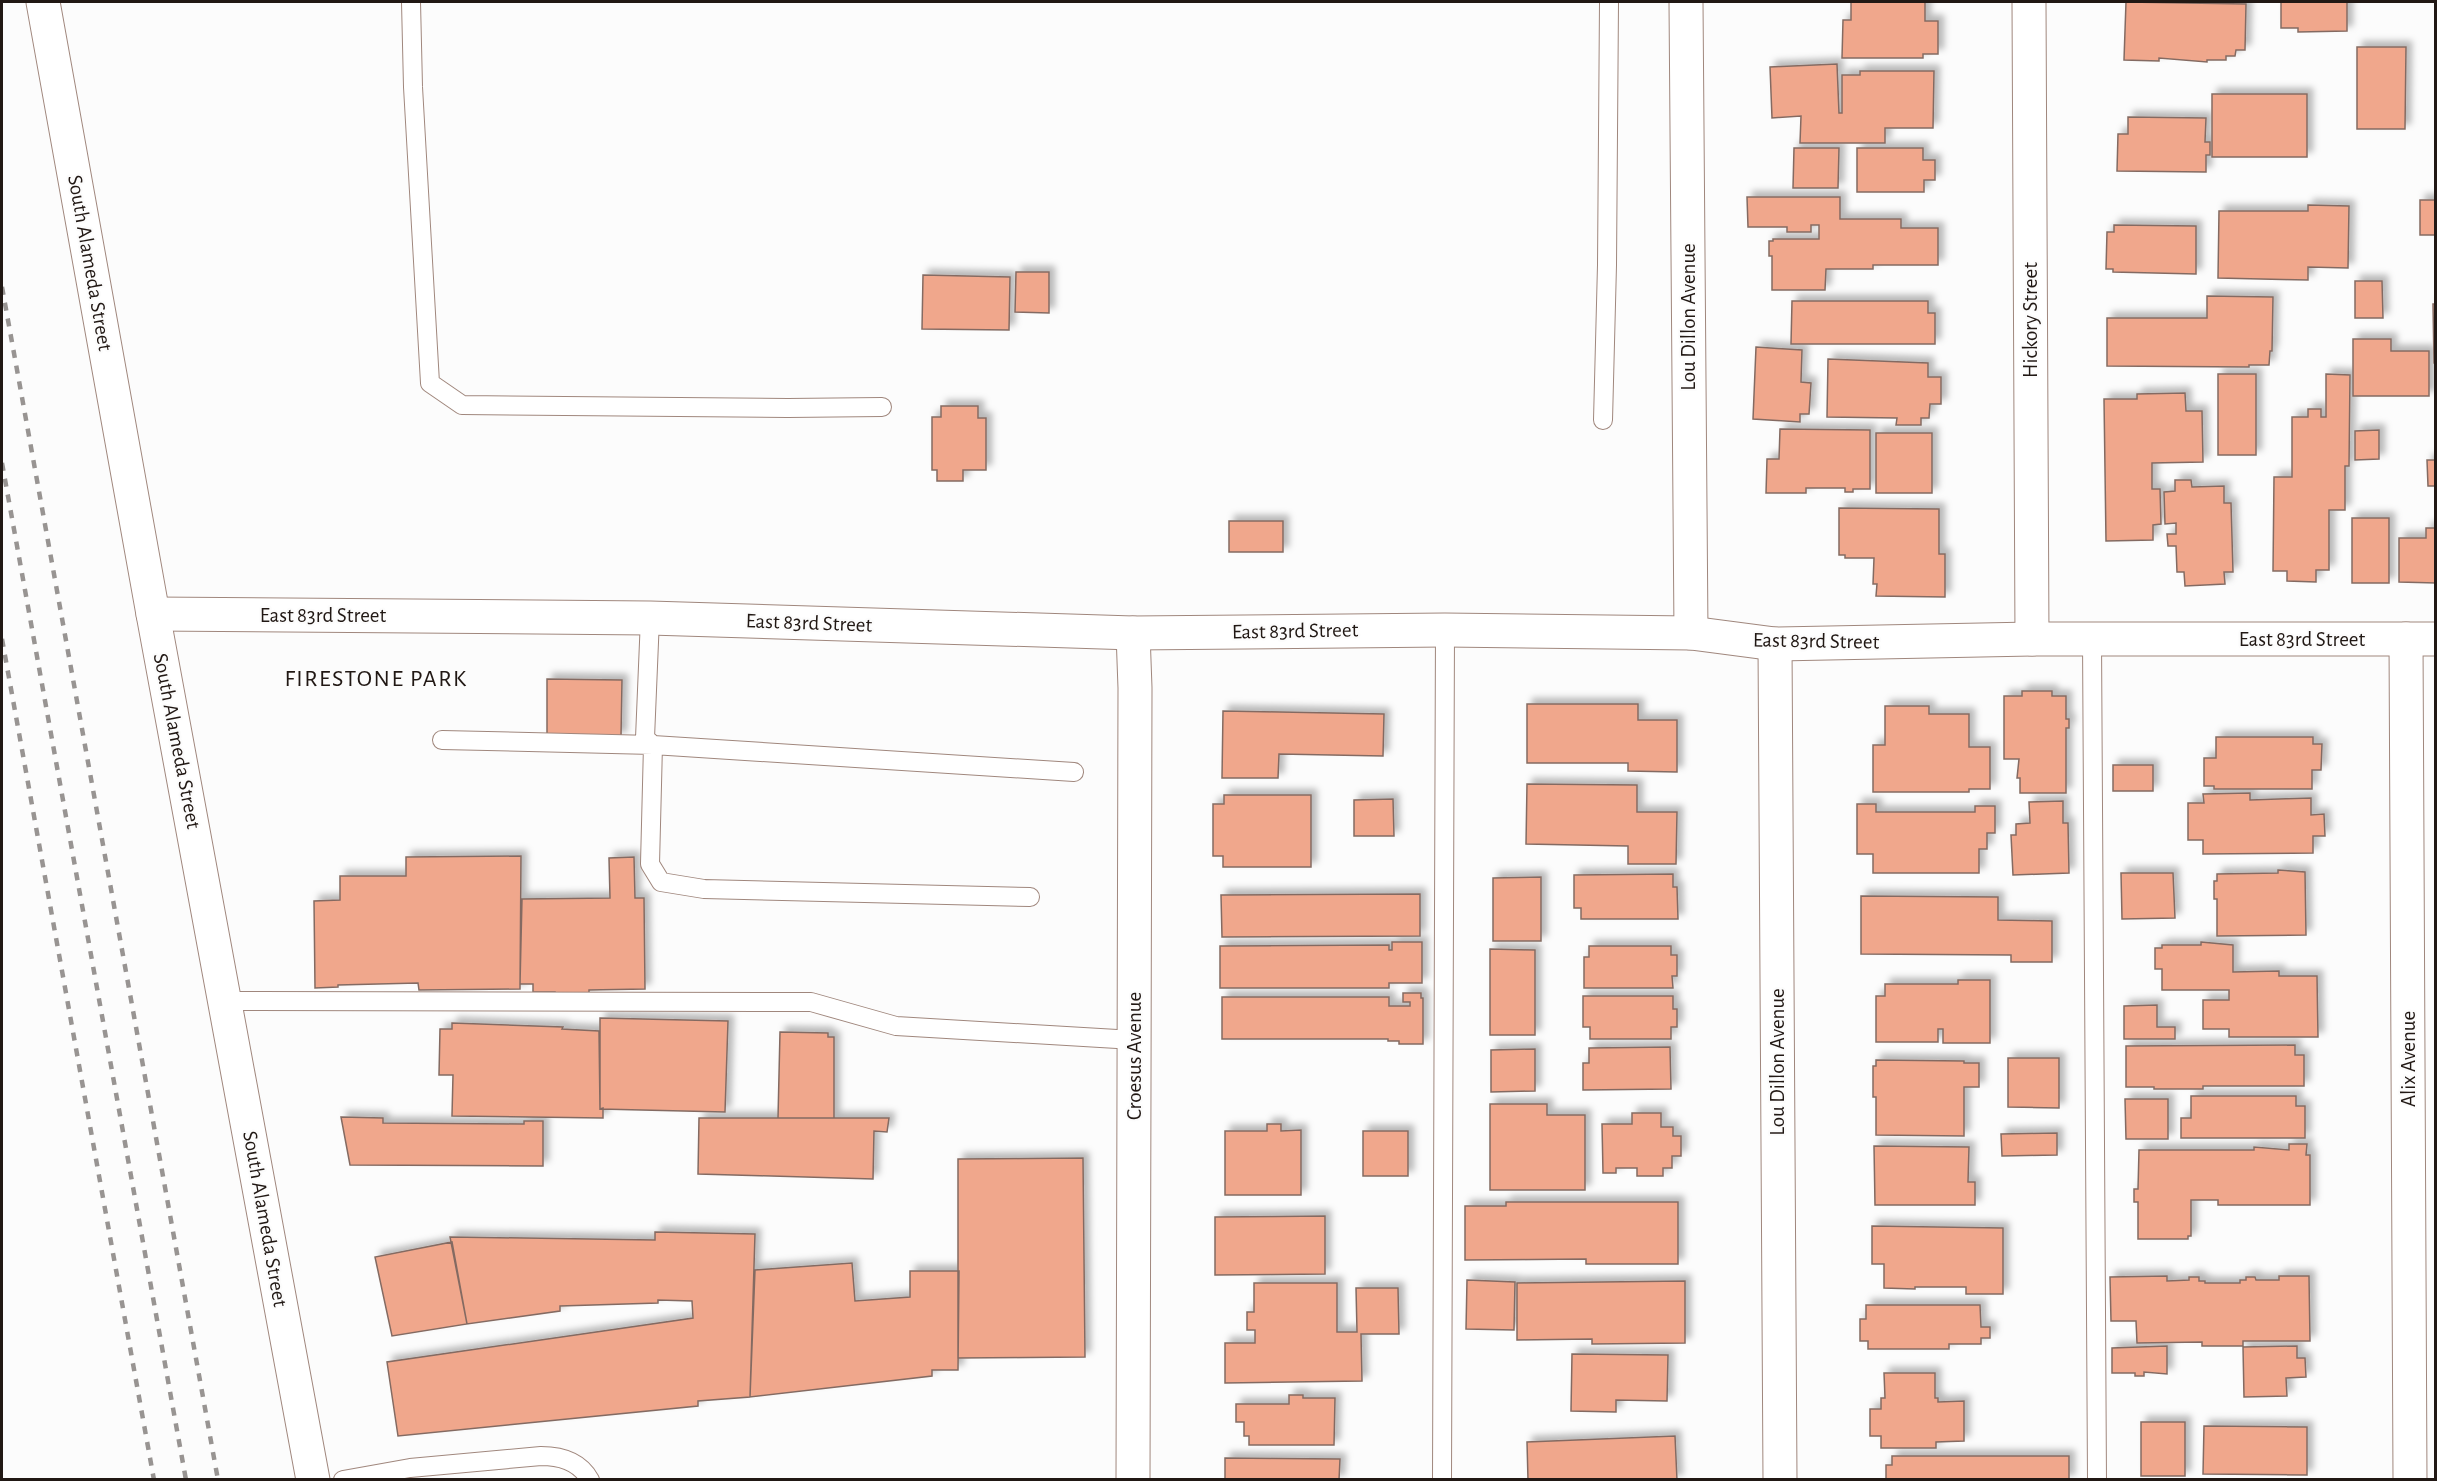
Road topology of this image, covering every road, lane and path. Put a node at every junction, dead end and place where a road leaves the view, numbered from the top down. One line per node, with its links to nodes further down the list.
1 (43, 2): 8 (street, South Alameda Street)
2 (411, 2): 6 (lane)
3 (1609, 2): 7 (lane)
4 (1686, 2): 12 (street, Lou Dillon Avenue)
5 (2029, 2): 13 (street, Hickory Street)
6 (882, 407)
7 (1603, 420)
8 (153, 614): 9 (street, East 83rd Street); 21 (street, South Alameda Street)
9 (650, 618): 11 (street, East 83rd Street); 18 (lane)
10 (1445, 630): 11 (street, East 83rd Street); 12 (street, East 83rd Street); 27 (lane)
11 (1133, 633): 22 (street, Croesus Avenue)
12 (1691, 633): 16 (street, East 83rd Street)
13 (2032, 639): 14 (street, East 83rd Street); 16 (street, East 83rd Street)
14 (2092, 639): 15 (street, East 83rd Street); 29 (lane)
15 (2421, 639): 30 (street, Alix Avenue)
16 (1775, 644): 28 (street, Lou Dillon Avenue)
17 (442, 740): 18 (lane)
18 (653, 745): 19 (lane); 20 (lane)
19 (1074, 772)
20 (1030, 897)
21 (225, 1001): 22 (lane); 23 (street, South Alameda Street)
22 (1134, 1040): 26 (street, Croesus Avenue)
23 (313, 1479)
24 (343, 1479): 25 (lane)
25 (590, 1479)
26 (1134, 1479)
27 (1442, 1479)
28 (1780, 1479)
29 (2097, 1479)
30 (2410, 1479)

